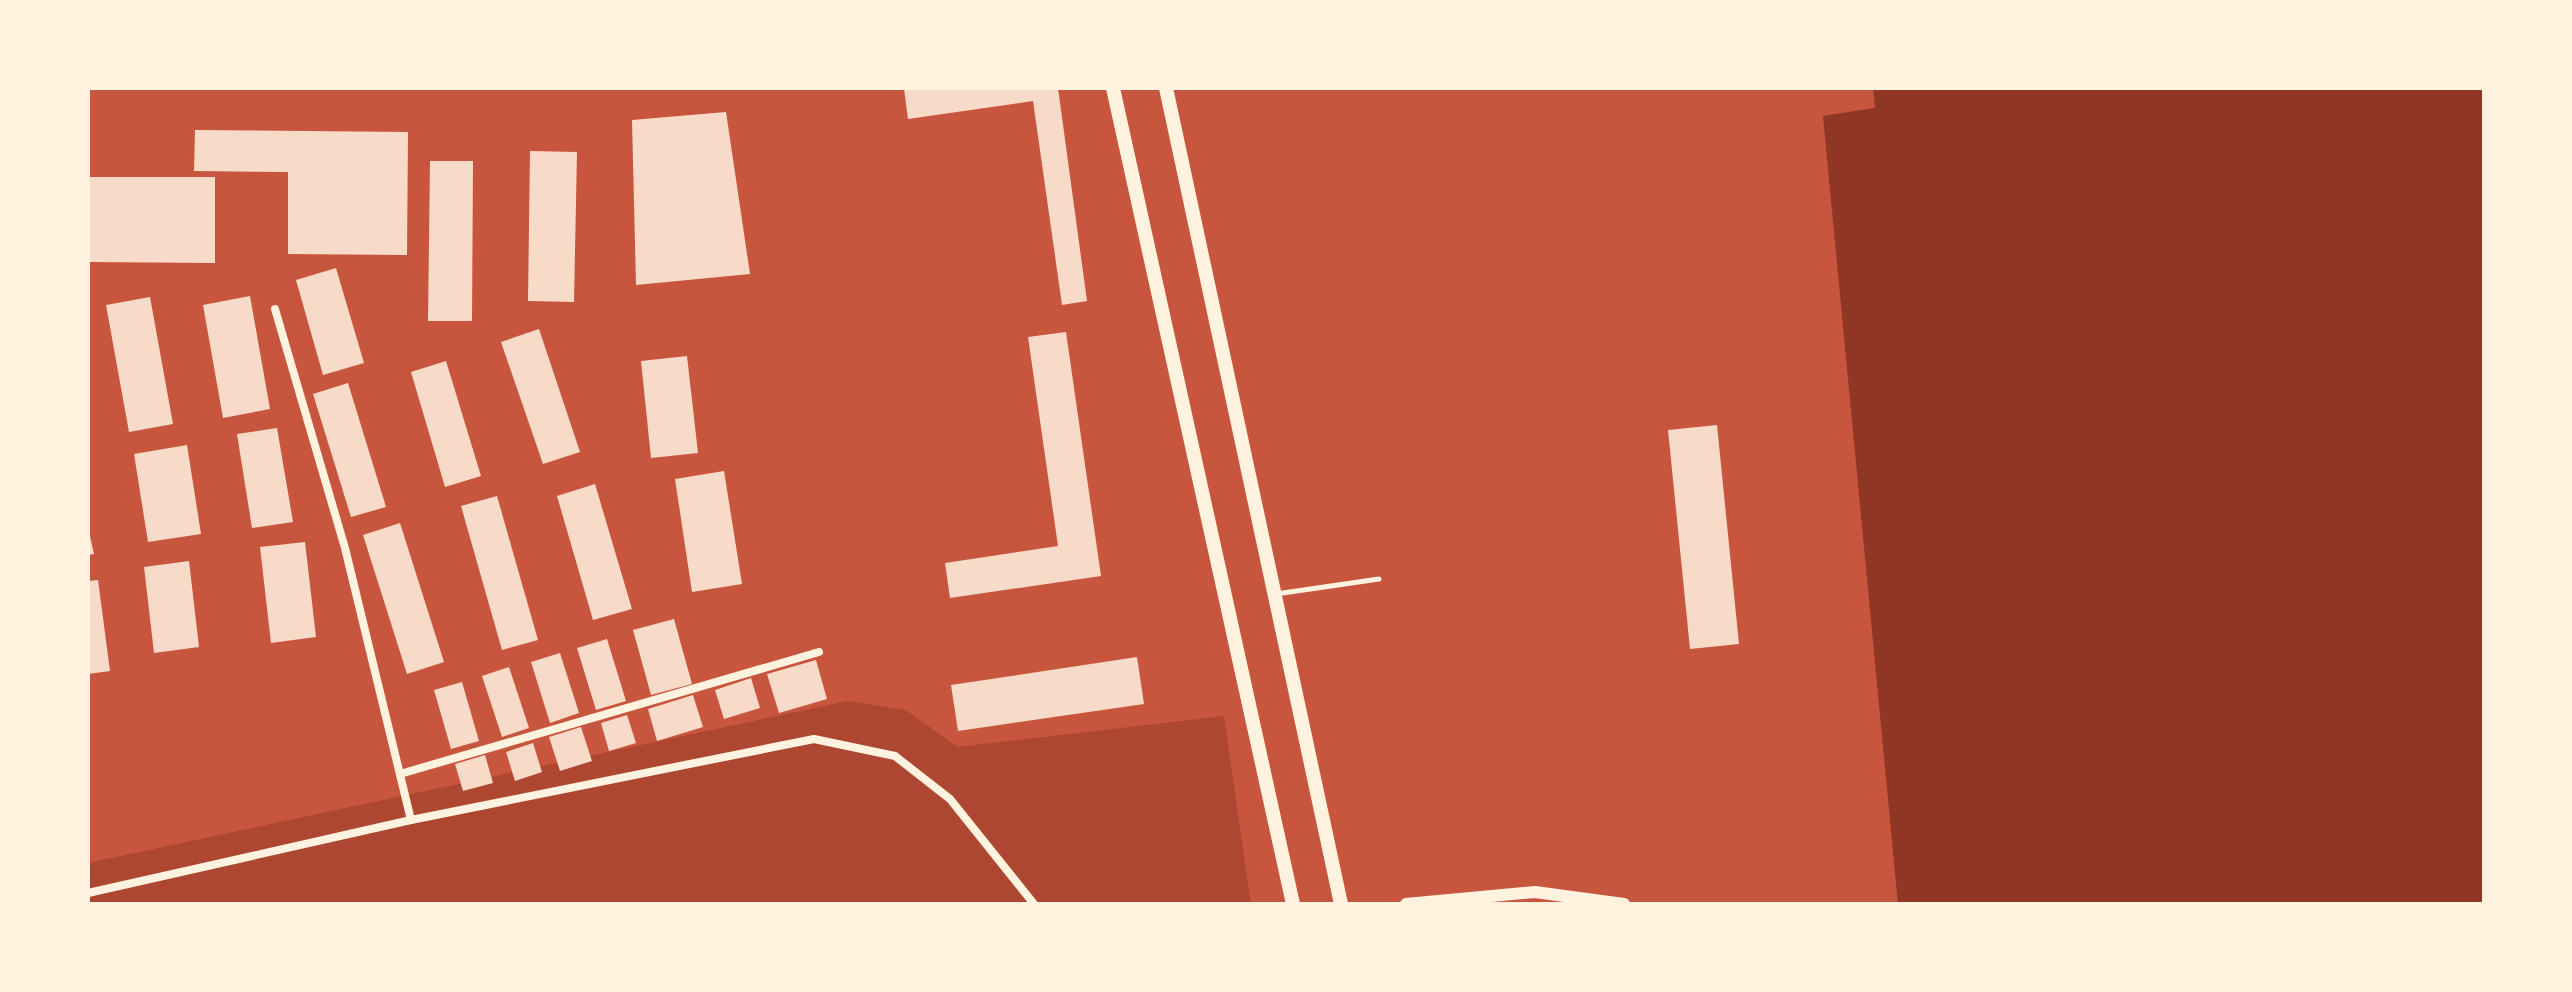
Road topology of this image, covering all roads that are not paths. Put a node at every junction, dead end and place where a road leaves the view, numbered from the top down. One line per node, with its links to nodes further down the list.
1 (1113, 88): 11 (main road)
2 (1166, 88): 5 (main road)
3 (275, 309): 7 (street)
4 (1379, 579): 5 (lane)
5 (1275, 594): 12 (main road)
6 (819, 652): 7 (street)
7 (400, 774): 8 (street)
8 (411, 820): 9 (street); 10 (street)
9 (88, 893)
10 (1034, 904)
11 (1293, 904)
12 (1341, 904)
13 (1406, 904): 14 (street)
14 (1624, 904)

